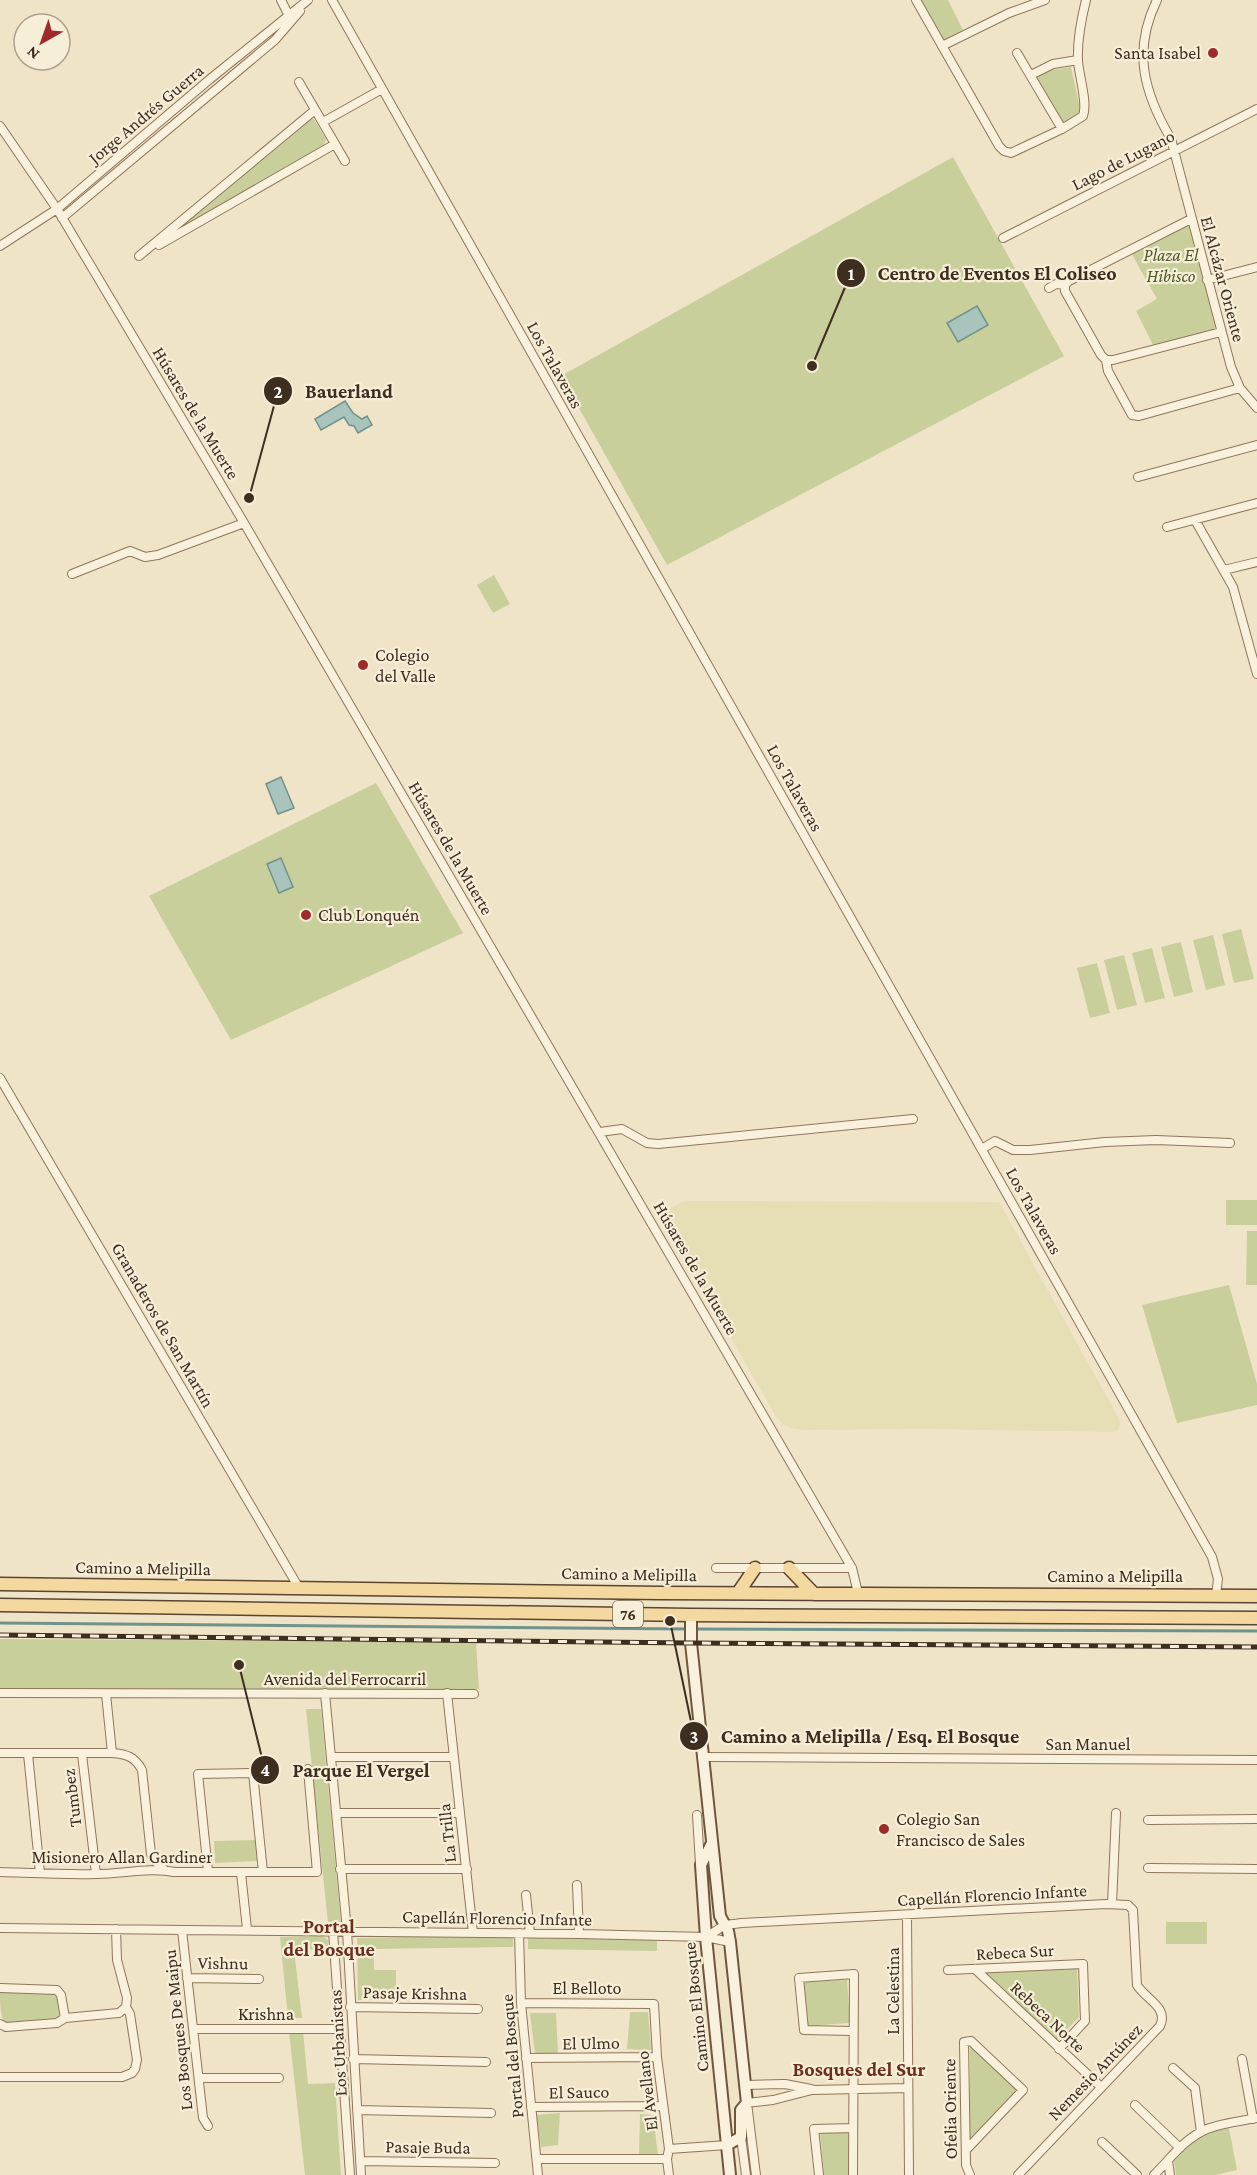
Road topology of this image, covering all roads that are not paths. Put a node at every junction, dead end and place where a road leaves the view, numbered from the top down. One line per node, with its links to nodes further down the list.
1 (281, 0): 8 (street)
2 (308, 0): 8 (street, Jorge Andrés Guerra); 24 (street, Jorge Andrés Guerra)
3 (332, 0): 14 (street, Los Talaveras)
4 (916, 0): 9 (street)
5 (1045, 0): 9 (street)
6 (1086, 0): 11 (street)
7 (1156, 0): 21 (street, El Alcázar Oriente)
8 (289, 16): 23 (street, Jorge Andrés Guerra)
9 (942, 46): 19 (street)
10 (1017, 53): 12 (street)
11 (1078, 60): 12 (street); 19 (street)
12 (1031, 75): 19 (street)
13 (299, 82): 16 (street)
14 (382, 89): 17 (street); 51 (street, Los Talaveras)
15 (1257, 109): 21 (street, Lago de Lugano)
16 (315, 110): 17 (street); 20 (street)
17 (323, 122): 20 (street)
18 (0, 126): 23 (street, Húsares de la Muerte)
19 (1062, 129)
20 (335, 144): 22 (street)
21 (1174, 151): 25 (street, El Alcázar Oriente); 26 (street, Lago de Lugano)
22 (345, 161)
23 (57, 209): 24 (street, Húsares de la Muerte); 27 (street, Jorge Andrés Guerra)
24 (62, 218): 40 (street, Húsares de la Muerte)
25 (1191, 219): 29 (street, El Alcázar Oriente); 30 (street)
26 (1003, 238)
27 (0, 246)
28 (1257, 267): 29 (street)
29 (1207, 280): 32 (street, El Alcázar Oriente)
30 (1065, 285): 31 (street); 33 (street)
31 (1049, 288)
32 (1221, 332): 33 (street); 34 (street, El Alcázar Oriente)
33 (1106, 360): 34 (street)
34 (1240, 388): 35 (street, El Alcázar Oriente)
35 (1257, 408)
36 (1257, 445): 37 (street)
37 (1138, 477)
38 (1257, 503): 39 (street)
39 (1195, 520): 41 (street); 43 (street)
40 (244, 522): 44 (street); 49 (street, Húsares de la Muerte)
41 (1167, 527)
42 (1257, 561): 43 (street)
43 (1224, 570): 45 (street)
44 (72, 574)
45 (1256, 664): 46 (street)
46 (1257, 674)
47 (0, 1078): 57 (street, Granaderos de San Martín)
48 (912, 1119): 49 (street)
49 (600, 1132): 55 (street, Húsares de la Muerte)
50 (1230, 1143): 51 (street)
51 (982, 1149): 61 (street, Los Talaveras)
52 (716, 1568): 53 (street)
53 (755, 1568): 54 (street); 58 (main road)
54 (789, 1568): 55 (street); 60 (main road)
55 (852, 1568): 59 (street, Húsares de la Muerte)
56 (0, 1584): 57 (main road, Camino a Melipilla / 76)
57 (299, 1588): 58 (main road, Camino a Melipilla / 76)
58 (738, 1593): 60 (main road, Camino a Melipilla / 76)
59 (858, 1593): 60 (main road, Camino a Melipilla / 76); 61 (main road, Camino a Melipilla / 76)
60 (814, 1594)
61 (1216, 1595): 62 (main road, Camino a Melipilla / 76); 65 (main road)
62 (1242, 1596): 63 (main road, Camino a Melipilla / 76); 66 (main road)
63 (1257, 1596)
64 (0, 1605): 68 (main road, 76)
65 (1215, 1616): 66 (main road, 76); 68 (main road, 76)
66 (1243, 1618): 67 (main road, 76)
67 (1257, 1618)
68 (691, 1619): 80 (street)
69 (0, 1693): 72 (street, Avenida del Ferrocarril)
70 (324, 1693): 71 (street, Avenida del Ferrocarril); 72 (street, Avenida del Ferrocarril); 78 (street, Los Urbanistas)
71 (447, 1693): 73 (street, Avenida del Ferrocarril); 79 (street, La Trilla)
72 (106, 1694): 74 (street)
73 (474, 1694)
74 (112, 1753): 77 (street); 91 (street)
75 (0, 1754): 76 (street)
76 (28, 1754): 77 (street); 99 (street)
77 (82, 1754): 101 (street, Tumbez)
78 (331, 1757): 79 (street); 83 (street, Los Urbanistas)
79 (454, 1757): 84 (street, La Trilla)
80 (702, 1757): 81 (street, San Manuel); 89 (street)
81 (1257, 1760)
82 (308, 1769): 98 (street, Misionero Allan Gardiner)
83 (336, 1813): 84 (street); 93 (street, Los Urbanistas)
84 (460, 1813): 94 (street, La Trilla)
85 (1116, 1813): 104 (street)
86 (697, 1815): 90 (street, Camino El Bosque)
87 (1148, 1820): 88 (street)
88 (1257, 1820)
89 (712, 1842): 90 (street); 107 (street)
90 (700, 1865): 118 (street, Camino El Bosque)
91 (164, 1868): 96 (street, Misionero Allan Gardiner); 101 (street, Misionero Allan Gardiner)
92 (1148, 1868): 95 (street)
93 (340, 1869): 94 (street); 113 (street, Los Urbanistas)
94 (466, 1869): 114 (street, La Trilla)
95 (1257, 1869)
96 (208, 1871): 98 (street); 100 (street, Misionero Allan Gardiner)
97 (0, 1872): 99 (street, Misionero Allan Gardiner)
98 (263, 1872): 100 (street, Misionero Allan Gardiner)
99 (40, 1873): 101 (street, Misionero Allan Gardiner)
100 (241, 1873): 110 (street)
101 (96, 1874)
102 (577, 1885): 117 (street)
103 (526, 1895): 116 (street)
104 (1112, 1904): 105 (street, Capellán Florencio Infante); 106 (street, Capellán Florencio Infante)
105 (1133, 1914): 146 (street, Nemesio Antúnez)
106 (907, 1915): 107 (street, Capellán Florencio Infante); 147 (street, La Celestina)
107 (725, 1925): 118 (street, Capellán Florencio Infante); 119 (street)
108 (0, 1928): 109 (street, Capellán Florencio Infante)
109 (116, 1929): 111 (street, Capellán Florencio Infante); 127 (street)
110 (247, 1929): 111 (street, Capellán Florencio Infante); 112 (street, Capellán Florencio Infante)
111 (182, 1930): 122 (street, Los Bosques De Maipu)
112 (333, 1931): 113 (street, Capellán Florencio Infante); 133 (street, Los Urbanistas)
113 (347, 1931): 114 (street, Capellán Florencio Infante); 128 (street, Los Urbanistas)
114 (473, 1933): 115 (street, Capellán Florencio Infante)
115 (519, 1933): 116 (street, Capellán Florencio Infante); 125 (street, Portal del Bosque)
116 (530, 1934): 117 (street, Capellán Florencio Infante)
117 (579, 1934): 118 (street, Capellán Florencio Infante)
118 (706, 1937): 119 (street, Capellán Florencio Infante); 162 (street, Camino El Bosque)
119 (730, 1942): 145 (street)
120 (975, 1969): 121 (street, Rebeca Sur); 135 (street, Rebeca Norte); 135 (street, Rebeca Sur)
121 (948, 1970)
122 (187, 1978): 123 (street, Vishnu); 132 (street, Los Bosques De Maipu)
123 (259, 1979)
124 (0, 1988): 130 (street)
125 (521, 2003): 126 (street, El Belloto); 137 (street, Portal del Bosque)
126 (654, 2004): 136 (street, El Avellano)
127 (126, 2007): 130 (street); 142 (street)
128 (351, 2007): 129 (street, Pasaje Krishna); 138 (street, Los Urbanistas)
129 (478, 2009)
130 (65, 2018): 131 (street)
131 (0, 2024)
132 (193, 2029): 133 (street, Krishna); 143 (street, Los Bosques De Maipu)
133 (339, 2029): 171 (street, Los Urbanistas)
134 (853, 2031): 134 (street); 148 (street)
135 (1059, 2049): 146 (street, Rebeca Norte)
136 (657, 2057): 137 (street, El Ulmo); 152 (street, El Avellano)
137 (526, 2058): 153 (street, Portal del Bosque)
138 (354, 2059): 140 (street); 154 (street, Los Urbanistas)
139 (1242, 2059): 156 (street)
140 (486, 2062)
141 (1173, 2068): 159 (street)
142 (0, 2077)
143 (199, 2078): 144 (street); 157 (street, Los Bosques De Maipu)
144 (279, 2078)
145 (746, 2085): 149 (street); 150 (street)
146 (1101, 2087): 182 (street, Nemesio Antúnez)
147 (908, 2088): 148 (street); 180 (street, La Celestina)
148 (853, 2089): 149 (street); 158 (street)
149 (812, 2090): 150 (street)
150 (747, 2103): 160 (street); 177 (street)
151 (1135, 2105): 163 (street)
152 (663, 2106): 153 (street, El Sauco); 164 (street, El Avellano)
153 (531, 2108): 166 (street, Portal del Bosque)
154 (357, 2110): 155 (street); 168 (street, Los Urbanistas)
155 (491, 2113)
156 (1255, 2119): 159 (street)
157 (208, 2126)
158 (853, 2128): 178 (street); 179 (street)
159 (1201, 2132): 163 (street)
160 (741, 2137): 162 (street); 176 (street)
161 (1102, 2142): 183 (street)
162 (727, 2145): 164 (street); 175 (street, Camino El Bosque)
163 (1180, 2148): 169 (street)
164 (669, 2149): 167 (street, El Avellano)
165 (966, 2150): 165 (street, Ofelia Oriente); 181 (street, Ofelia Oriente)
166 (537, 2159): 167 (street); 173 (street, Portal del Bosque)
167 (667, 2159): 174 (street, El Avellano)
168 (360, 2161): 170 (street, Pasaje Buda); 172 (street, Los Urbanistas)
169 (1168, 2161): 184 (street); 185 (street)
170 (495, 2163)
171 (350, 2175)
172 (361, 2175)
173 (538, 2175)
174 (669, 2175)
175 (730, 2175)
176 (746, 2175)
177 (756, 2175)
178 (819, 2175)
179 (853, 2175)
180 (909, 2175)
181 (970, 2175)
182 (1018, 2175)
183 (1137, 2175)
184 (1154, 2175)
185 (1170, 2175)

